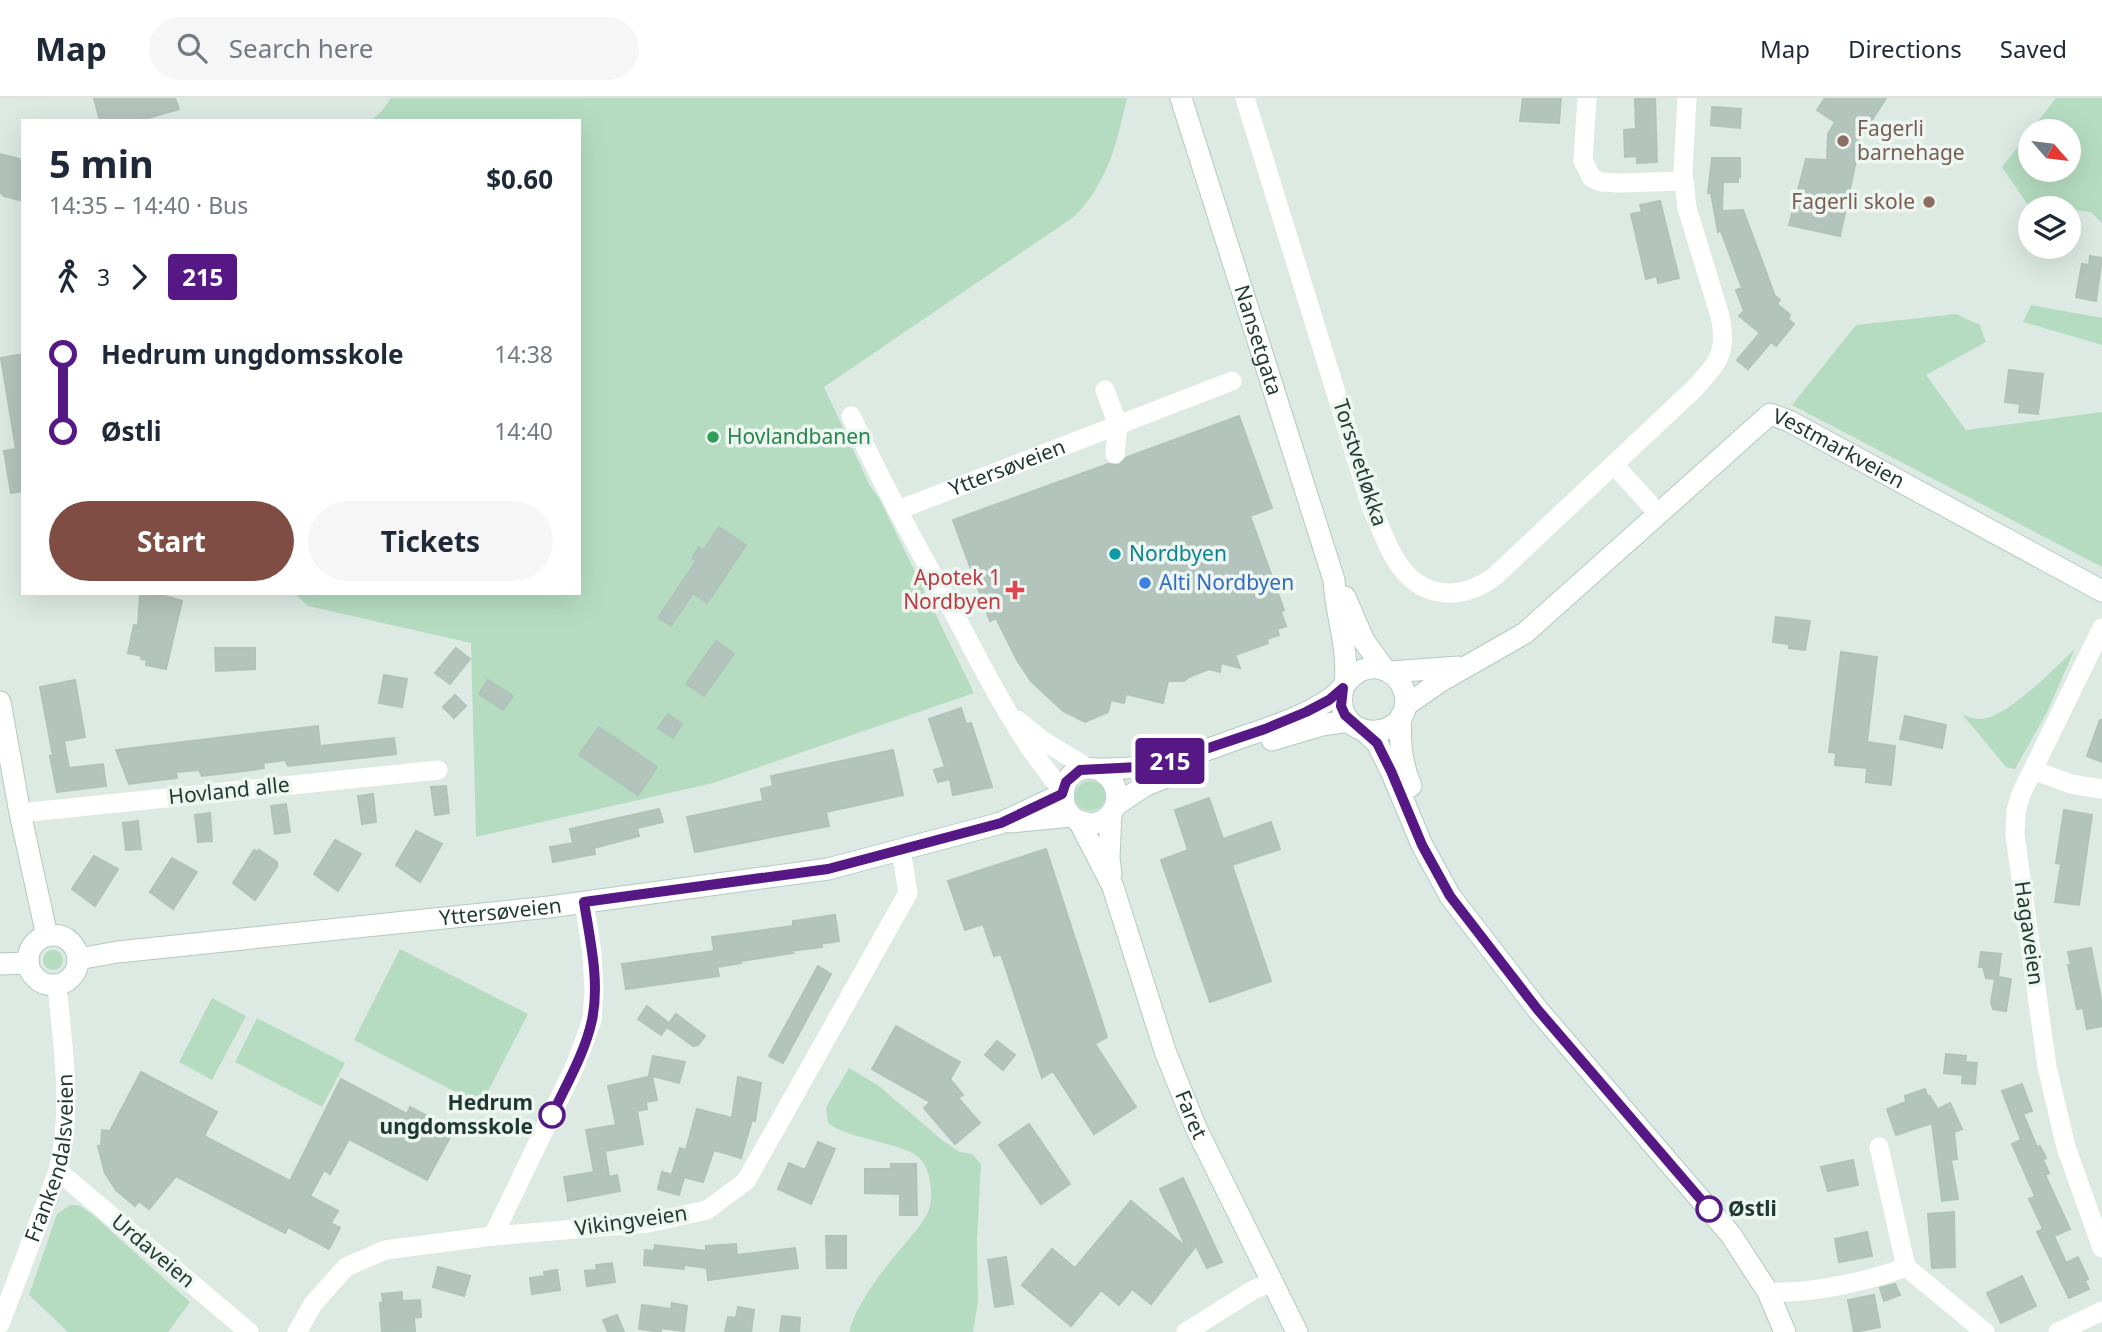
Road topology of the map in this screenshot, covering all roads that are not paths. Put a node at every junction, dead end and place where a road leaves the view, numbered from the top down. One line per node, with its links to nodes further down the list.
1 (1181, 98): 14 (main road, Nansetgata)
2 (1245, 98): 11 (street, Torstvetløkka)
3 (1587, 98): 5 (street)
4 (1687, 98): 5 (street, Torstvetløkka)
5 (1684, 181): 11 (street, Torstvetløkka)
6 (1232, 380): 9 (street, Yttersøveien)
7 (1105, 390): 9 (street)
8 (851, 416): 12 (street)
9 (1118, 425): 10 (street); 12 (street, Yttersøveien)
10 (1115, 454)
11 (1614, 465): 13 (street)
12 (898, 510): 21 (street)
13 (1659, 514): 15 (main road, Vestmarkveien); 17 (main road, Vestmarkveien)
14 (1334, 580): 18 (main road, Nansetgata); 19 (main road, Nansetgata)
15 (2102, 591)
16 (2102, 628): 26 (street, Hagaveien)
17 (1471, 666): 18 (main road, Vestmarkveien); 22 (main road, Vestmarkveien)
18 (1388, 671): 19 (main road); 22 (main road)
19 (1344, 686): 23 (main road); 24 (main road)
20 (0, 702): 30 (main road)
21 (1005, 711): 24 (street); 28 (street)
22 (1403, 711): 23 (main road); 37 (main road)
23 (1356, 726): 29 (main road); 37 (main road)
24 (1093, 769): 28 (main road); 29 (main road)
25 (438, 770): 30 (street, Hovland alle)
26 (2033, 770): 27 (street); 45 (street, Hagaveien)
27 (2102, 789)
28 (1062, 792): 31 (main road); 32 (main road, Yttersøveien)
29 (1114, 809): 31 (main road); 34 (main road, Faret)
30 (20, 813): 36 (main road)
31 (1075, 818): 32 (main road, Yttersøveien); 34 (main road, Faret)
32 (1001, 823): 33 (main road, Yttersøveien)
33 (901, 850): 35 (main road, Yttersøveien); 44 (street, Vikingveien)
34 (1113, 887): 47 (main road, Faret)
35 (584, 902): 38 (main road, Yttersøveien); 44 (street)
36 (47, 936): 38 (main road); 39 (main road)
37 (1483, 940): 48 (main road)
38 (78, 959): 41 (main road)
39 (28, 963): 40 (main road); 41 (main road)
40 (0, 964)
41 (57, 986): 43 (street, Frankendalsveien)
42 (1879, 1147): 46 (street)
43 (58, 1171): 50 (street, Frankendalsveien); 51 (street, Urdaveien)
44 (493, 1236): 52 (street, Vikingveien)
45 (2102, 1248)
46 (1906, 1268): 48 (street); 56 (street)
47 (1272, 1283): 53 (street); 54 (main road, Faret)
48 (1768, 1292): 55 (main road)
49 (2102, 1311): 57 (street)
50 (2, 1312)
51 (249, 1332)
52 (297, 1332)
53 (1186, 1332)
54 (1297, 1332)
55 (1785, 1332)
56 (1985, 1332)
57 (2058, 1332)

